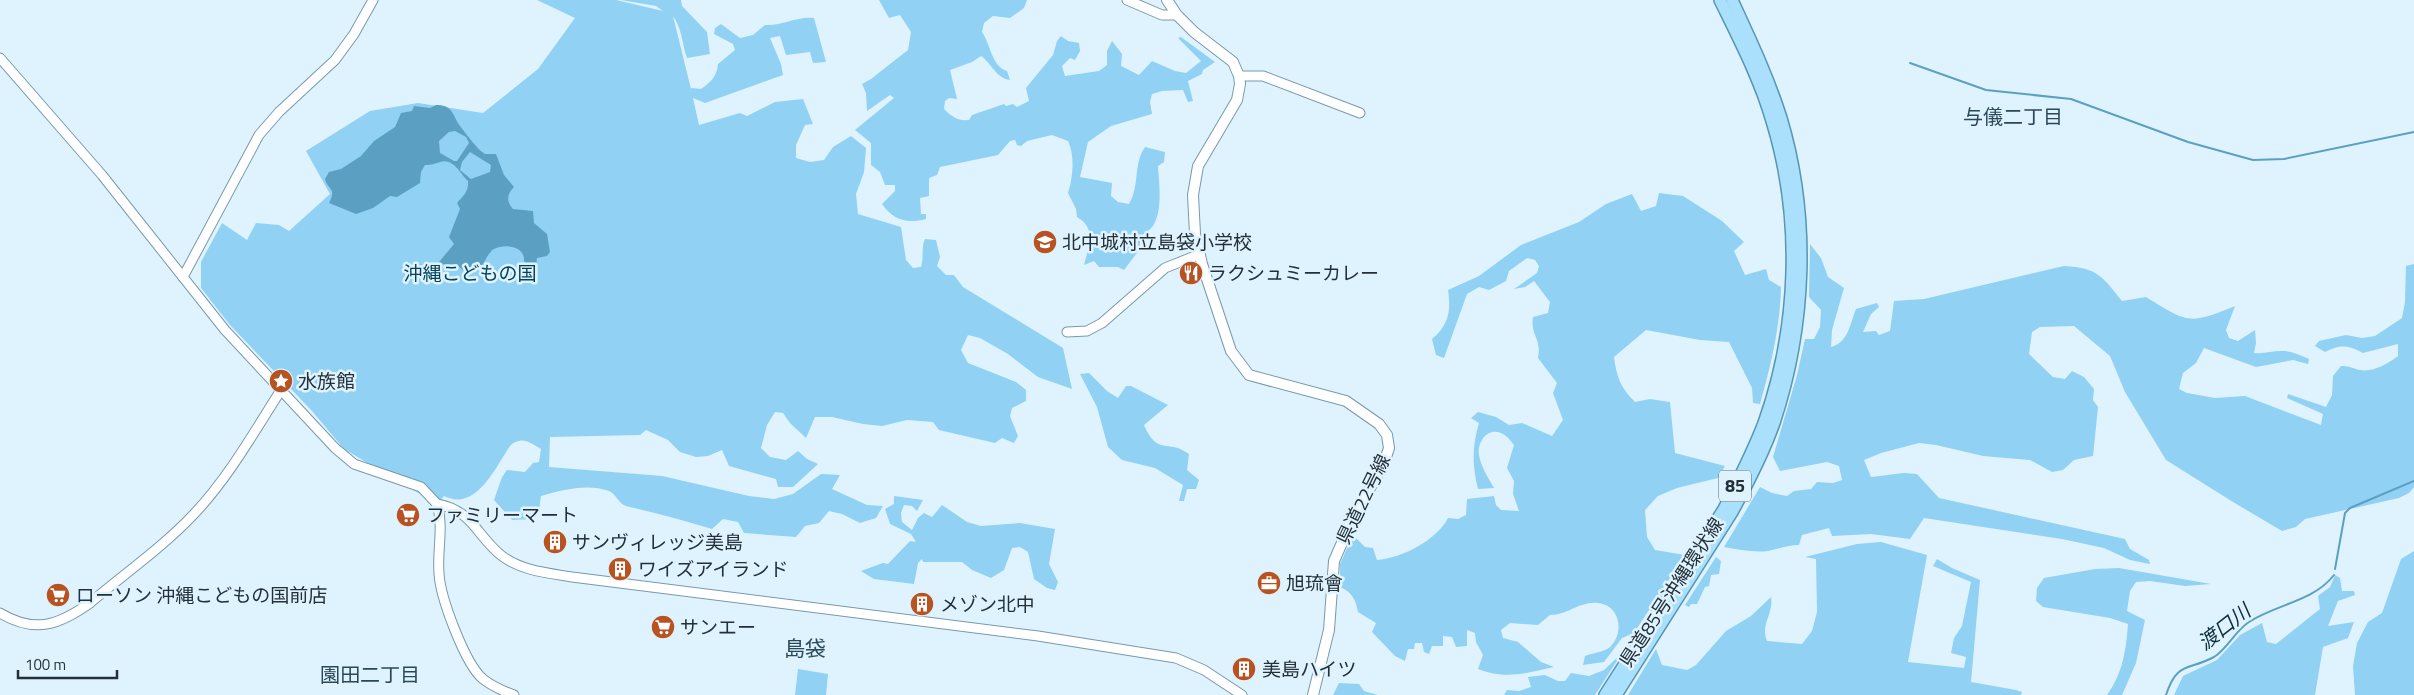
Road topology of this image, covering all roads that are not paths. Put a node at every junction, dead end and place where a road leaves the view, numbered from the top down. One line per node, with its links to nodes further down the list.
1 (373, 0): 13 (street)
2 (1127, 0): 6 (street)
3 (1167, 0): 6 (main road)
4 (1720, 0): 7 (main road, 県道85号沖縄環状線 / 85)
5 (1732, 0): 7 (main road, 県道85号沖縄環状線 / 85)
6 (1177, 15): 9 (main road)
7 (1738, 25): 11 (main road, 県道85号沖縄環状線 / 85)
8 (0, 58): 13 (street)
9 (1239, 76): 10 (street); 12 (main road, 県道22号線)
10 (1360, 113)
11 (1790, 178): 18 (main road, 県道85号沖縄環状線 / 85); 18 (main road, 県道85号沖縄環状線 / 85)
12 (1200, 254): 14 (street); 21 (main road, 県道22号線)
13 (183, 277): 15 (street)
14 (1067, 332)
15 (281, 390): 16 (street); 17 (street)
16 (437, 504): 19 (street); 20 (street)
17 (0, 614)
18 (1635, 655): 22 (main road, 県道85号沖縄環状線 / 85); 23 (main road, 県道85号沖縄環状線 / 85)
19 (514, 695)
20 (1242, 695)
21 (1312, 695)
22 (1605, 695)
23 (1616, 695)

